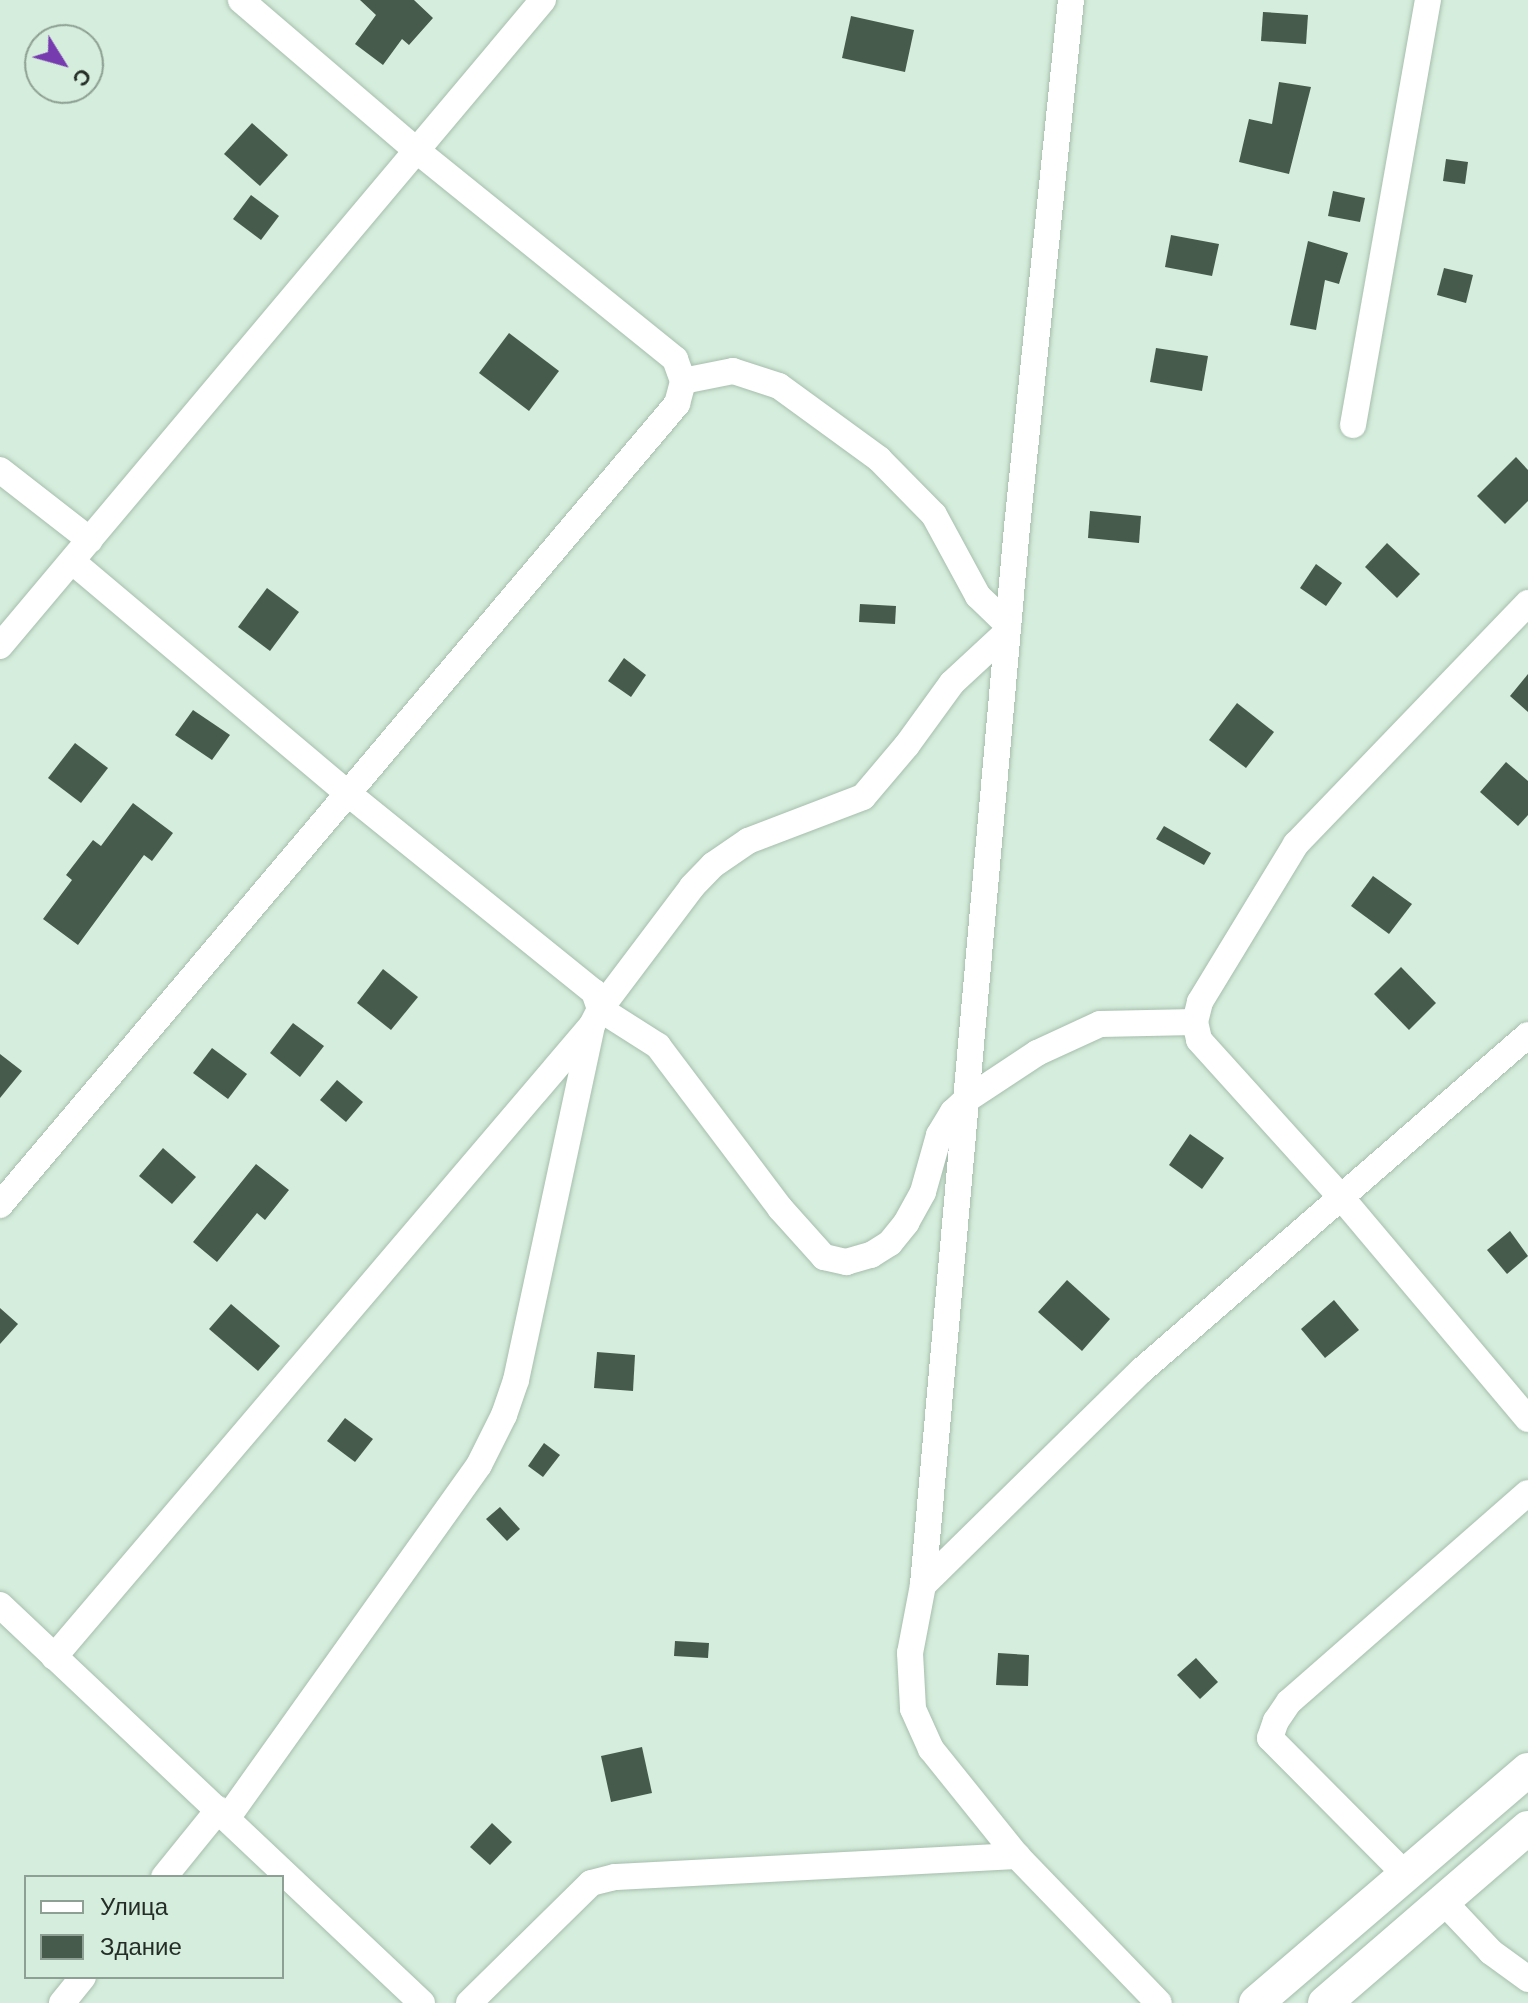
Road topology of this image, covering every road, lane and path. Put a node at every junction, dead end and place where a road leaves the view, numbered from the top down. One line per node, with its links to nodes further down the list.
1 (241, 0): 5 (street)
2 (543, 0): 5 (street)
3 (1071, 0): 12 (street)
4 (1428, 0): 7 (street)
5 (417, 151): 6 (street); 9 (street)
6 (683, 381): 12 (street); 14 (street)
7 (1353, 425)
8 (0, 470): 9 (street)
9 (90, 540): 10 (street)
10 (73, 562): 13 (street); 14 (street)
11 (1528, 603): 16 (street)
12 (1008, 628): 15 (street); 18 (street)
13 (0, 646)
14 (346, 792): 15 (street); 20 (street)
15 (596, 1017): 18 (street); 25 (street); 27 (street)
16 (1195, 1022): 18 (street); 19 (street)
17 (1528, 1035): 19 (street)
18 (966, 1100): 23 (street)
19 (1341, 1197): 21 (street); 23 (street)
20 (0, 1205)
21 (1528, 1419)
22 (1528, 1493): 31 (street)
23 (923, 1585): 29 (street)
24 (0, 1605): 25 (street)
25 (54, 1657): 27 (street)
26 (1528, 1770): 31 (main road)
27 (224, 1813): 30 (street); 36 (street)
28 (1528, 1828): 32 (main road)
29 (1017, 1856): 37 (street); 38 (street)
30 (166, 1875)
31 (1406, 1875): 39 (main road)
32 (1443, 1901): 34 (street); 40 (main road)
33 (81, 1979): 35 (street)
34 (1528, 1979)
35 (62, 2003)
36 (422, 2003)
37 (469, 2003)
38 (1159, 2003)
39 (1256, 2003)
40 (1325, 2003)

